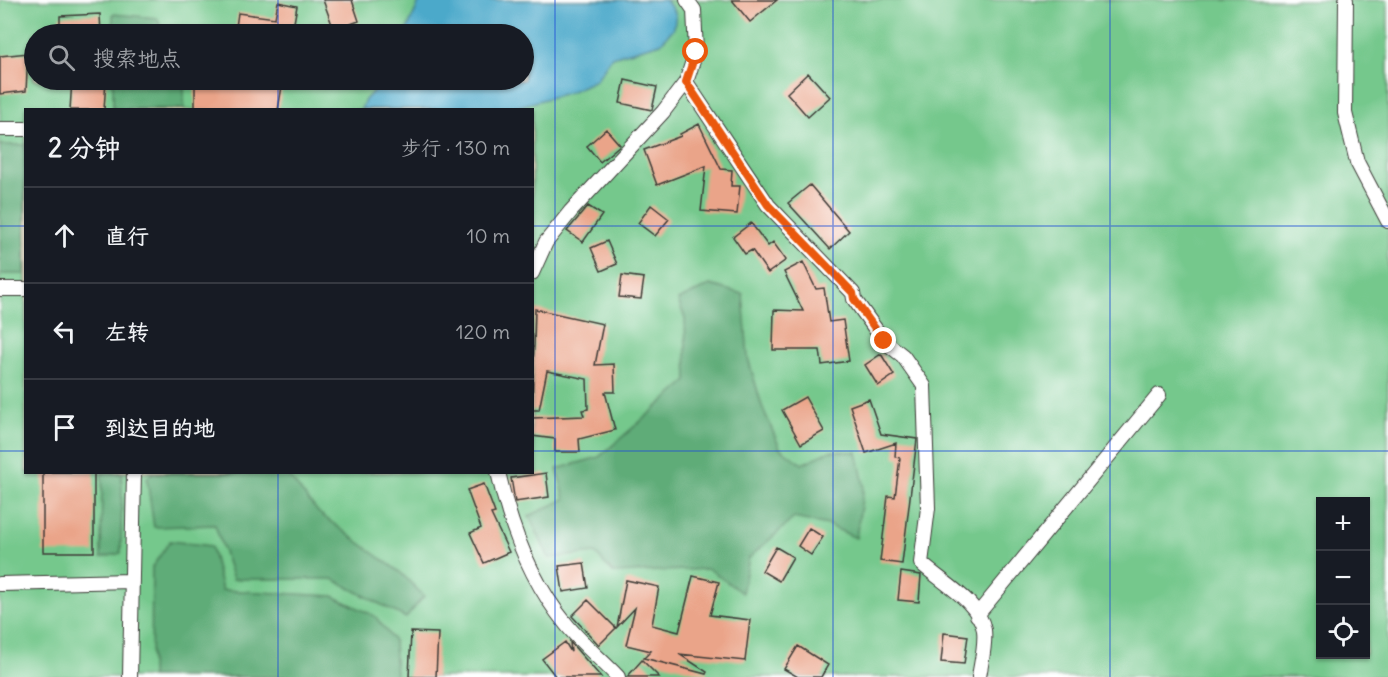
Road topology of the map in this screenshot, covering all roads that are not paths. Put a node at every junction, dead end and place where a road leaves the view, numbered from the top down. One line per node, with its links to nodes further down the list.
1 (687, 0): 3 (street)
2 (1346, 0): 6 (street)
3 (686, 82): 7 (street); 15 (street)
4 (0, 129): 5 (street)
5 (24, 129)
6 (1388, 221)
7 (534, 269)
8 (0, 289): 9 (street)
9 (24, 289)
10 (1159, 395): 15 (street)
11 (134, 474): 13 (street)
12 (498, 474): 17 (street)
13 (132, 581): 14 (street); 16 (street)
14 (0, 584)
15 (977, 615): 18 (street)
16 (130, 677)
17 (618, 677)
18 (979, 677)

